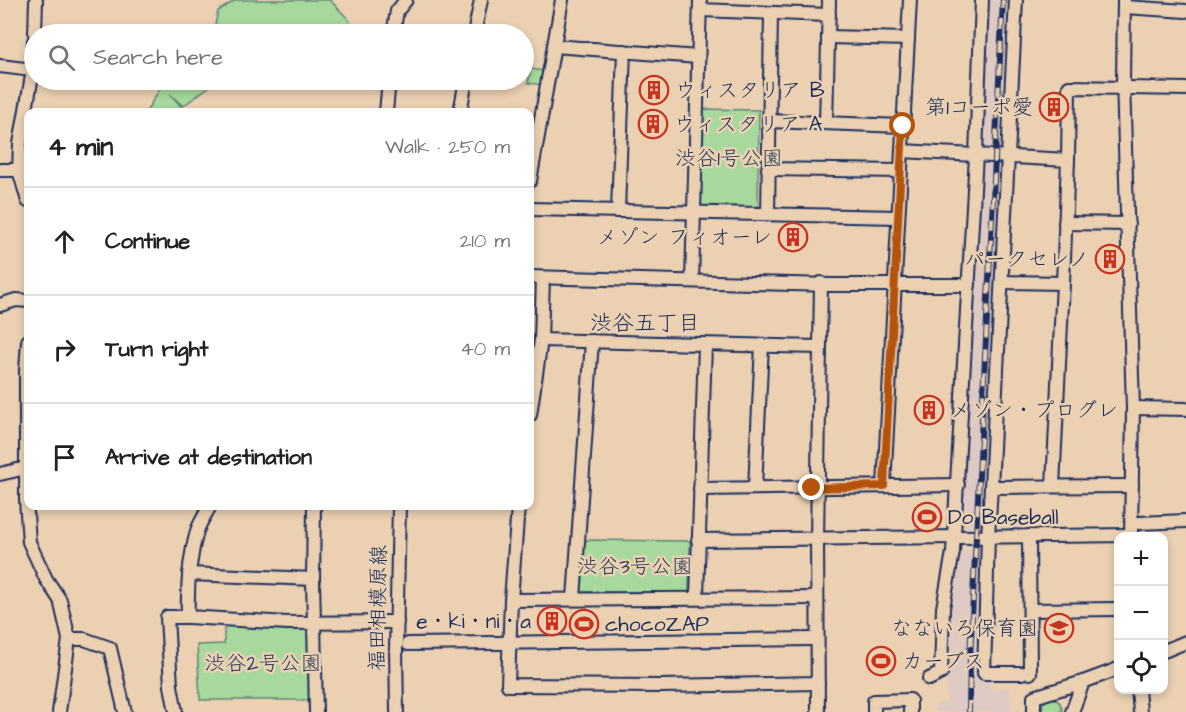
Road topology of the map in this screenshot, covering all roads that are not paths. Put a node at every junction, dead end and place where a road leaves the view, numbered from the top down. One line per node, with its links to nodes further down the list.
1 (36, 0): 14 (street)
2 (406, 0): 15 (street)
3 (481, 0): 16 (street)
4 (562, 0): 19 (street)
5 (829, 0): 13 (street)
6 (910, 0): 18 (street)
7 (982, 0): 37 (street)
8 (1016, 0): 38 (street)
9 (1124, 3): 11 (street); 24 (street)
10 (700, 5): 12 (street); 21 (street)
11 (1186, 11)
12 (771, 13): 13 (street); 33 (street)
13 (829, 15): 17 (street)
14 (35, 24)
15 (394, 24)
16 (476, 24)
17 (828, 37): 18 (street); 34 (street)
18 (908, 39): 35 (street)
19 (554, 46): 20 (street); 39 (street)
20 (624, 51): 21 (street); 47 (street)
21 (699, 57): 48 (street)
22 (0, 66): 23 (street)
23 (24, 69)
24 (1124, 88): 25 (street); 40 (street); 52 (street)
25 (1186, 89)
26 (29, 90): 29 (street)
27 (388, 90): 30 (street)
28 (464, 90): 31 (street)
29 (26, 108)
30 (386, 108)
31 (461, 108)
32 (24, 121): 43 (street)
33 (769, 121): 34 (street); 41 (street)
34 (825, 123): 35 (street)
35 (903, 126): 36 (street)
36 (902, 151): 37 (street); 44 (street)
37 (976, 155): 38 (street); 60 (street)
38 (1008, 157): 40 (street); 56 (street)
39 (534, 158)
40 (1068, 160): 51 (street)
41 (768, 169): 44 (street); 49 (street)
42 (0, 170): 43 (street)
43 (19, 170): 45 (street)
44 (901, 171): 50 (street)
45 (24, 187)
46 (534, 209): 47 (street)
47 (618, 211): 48 (street)
48 (694, 213): 49 (street); 55 (street)
49 (768, 214): 50 (street)
50 (898, 217): 59 (street)
51 (1065, 223): 52 (street); 57 (street)
52 (1128, 225): 69 (street)
53 (534, 277): 54 (street)
54 (543, 278): 55 (street); 63 (street)
55 (692, 281): 58 (street)
56 (1002, 282): 57 (street); 77 (street)
57 (1063, 283): 75 (street)
58 (821, 284): 59 (street); 67 (street)
59 (894, 284): 60 (street); 74 (street)
60 (969, 285): 73 (street)
61 (24, 301): 62 (street)
62 (0, 305)
63 (541, 340): 64 (street); 68 (street)
64 (592, 341): 65 (street); 99 (street)
65 (705, 344): 66 (street); 80 (street)
66 (762, 345): 67 (street); 78 (street)
67 (819, 347): 79 (street)
68 (534, 388)
69 (1133, 408): 70 (street); 76 (street)
70 (1186, 409)
71 (24, 468): 72 (street)
72 (0, 474)
73 (958, 485): 74 (street); 91 (street)
74 (884, 486): 79 (street)
75 (1053, 486): 76 (street); 77 (street)
76 (1132, 486): 88 (street)
77 (991, 487): 92 (street)
78 (755, 488): 79 (street); 80 (street)
79 (817, 488): 93 (street)
80 (700, 489): 94 (street)
81 (27, 510): 106 (street)
82 (208, 510): 95 (street)
83 (314, 510): 96 (street)
84 (399, 510): 104 (street, 福田相模原線)
85 (518, 510): 100 (street)
86 (1186, 521): 87 (street)
87 (1139, 523)
88 (1131, 532)
89 (1029, 536): 90 (street); 92 (street); 102 (street)
90 (1114, 536)
91 (954, 537): 92 (street); 93 (street); 113 (street)
92 (988, 537): 102 (street)
93 (817, 539): 94 (street); 98 (street)
94 (699, 540): 97 (street)
95 (189, 574): 96 (street); 103 (street)
96 (313, 579): 105 (street)
97 (697, 598): 98 (street); 99 (street)
98 (817, 598): 115 (street)
99 (574, 599): 100 (street)
100 (511, 600): 108 (street)
101 (1114, 609): 102 (street)
102 (1030, 610)
103 (188, 617): 105 (street); 120 (street)
104 (396, 622): 105 (street); 122 (street, 福田相模原線)
105 (314, 623): 121 (street)
106 (69, 639): 118 (street); 119 (street)
107 (811, 639): 108 (street)
108 (509, 642): 110 (street); 115 (street)
109 (1186, 642): 111 (street)
110 (408, 644)
111 (1168, 649)
112 (1114, 671): 114 (street)
113 (929, 679)
114 (1083, 682): 116 (street); 127 (street)
115 (818, 683): 123 (street)
116 (1050, 692): 126 (street); 127 (street)
117 (1138, 694): 128 (street)
118 (59, 712)
119 (125, 712)
120 (176, 712)
121 (316, 712)
122 (397, 712)
123 (818, 712)
124 (874, 712): 125 (street)
125 (910, 712)
126 (1034, 712)
127 (1072, 712)
128 (1140, 712)

